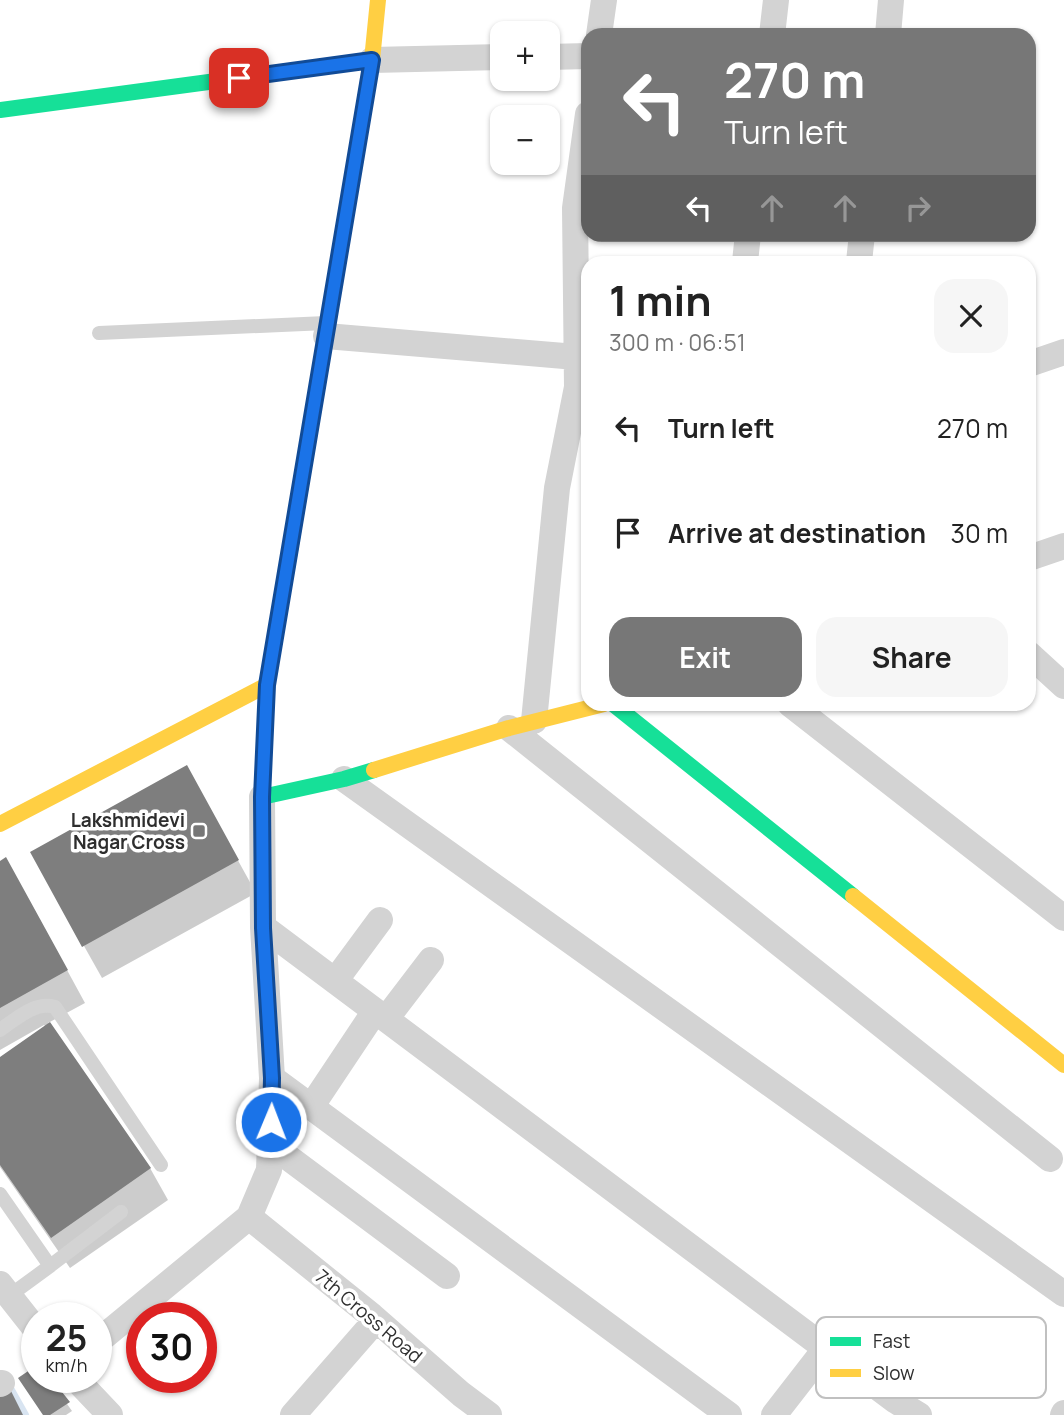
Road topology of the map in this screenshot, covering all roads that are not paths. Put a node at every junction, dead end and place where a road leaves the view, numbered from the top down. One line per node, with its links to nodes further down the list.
1 (377, 0): 11 (street)
2 (604, 0): 5 (street)
3 (776, 0): 6 (street)
4 (891, 0): 7 (street)
5 (600, 28)
6 (773, 28)
7 (889, 28)
8 (581, 56): 10 (street)
9 (490, 57): 11 (street)
10 (560, 57)
11 (372, 60): 12 (street); 14 (street)
12 (0, 110)
13 (581, 165): 16 (street)
14 (327, 330): 15 (lane); 16 (street); 22 (street)
15 (99, 333)
16 (576, 357): 27 (street)
17 (1061, 361): 18 (street)
18 (1036, 363)
19 (1064, 546): 20 (street)
20 (1036, 556)
21 (1036, 660): 23 (street)
22 (267, 685): 29 (street); 30 (street)
23 (1064, 686)
24 (581, 710): 27 (street)
25 (622, 711): 38 (street)
26 (799, 711): 31 (street)
27 (522, 724): 28 (street); 42 (street)
28 (344, 779): 29 (street); 50 (street)
29 (262, 797): 33 (street)
30 (0, 824)
31 (1064, 918)
32 (380, 920): 35 (street)
33 (263, 928): 35 (street); 39 (street)
34 (431, 960): 36 (street)
35 (335, 981): 36 (street)
36 (380, 1015): 40 (street); 54 (street)
37 (0, 1030): 43 (lane)
38 (1064, 1065)
39 (272, 1078): 40 (street); 41 (street)
40 (311, 1107): 61 (street)
41 (270, 1144): 46 (street); 48 (street)
42 (1050, 1160)
43 (161, 1165)
44 (0, 1194): 47 (lane)
45 (121, 1212): 47 (lane)
46 (249, 1217): 52 (street, 7th Cross Road); 53 (street)
47 (51, 1266): 49 (lane)
48 (447, 1276)
49 (5, 1290): 51 (street)
50 (1064, 1294)
51 (21, 1310)
52 (376, 1320): 58 (street, 7th Cross Road); 60 (street)
53 (112, 1330)
54 (816, 1341)
55 (816, 1361): 62 (street)
56 (89, 1393): 59 (street)
57 (893, 1398): 63 (street)
58 (471, 1410)
59 (110, 1415)
60 (293, 1415)
61 (729, 1415)
62 (774, 1415)
63 (919, 1415)

